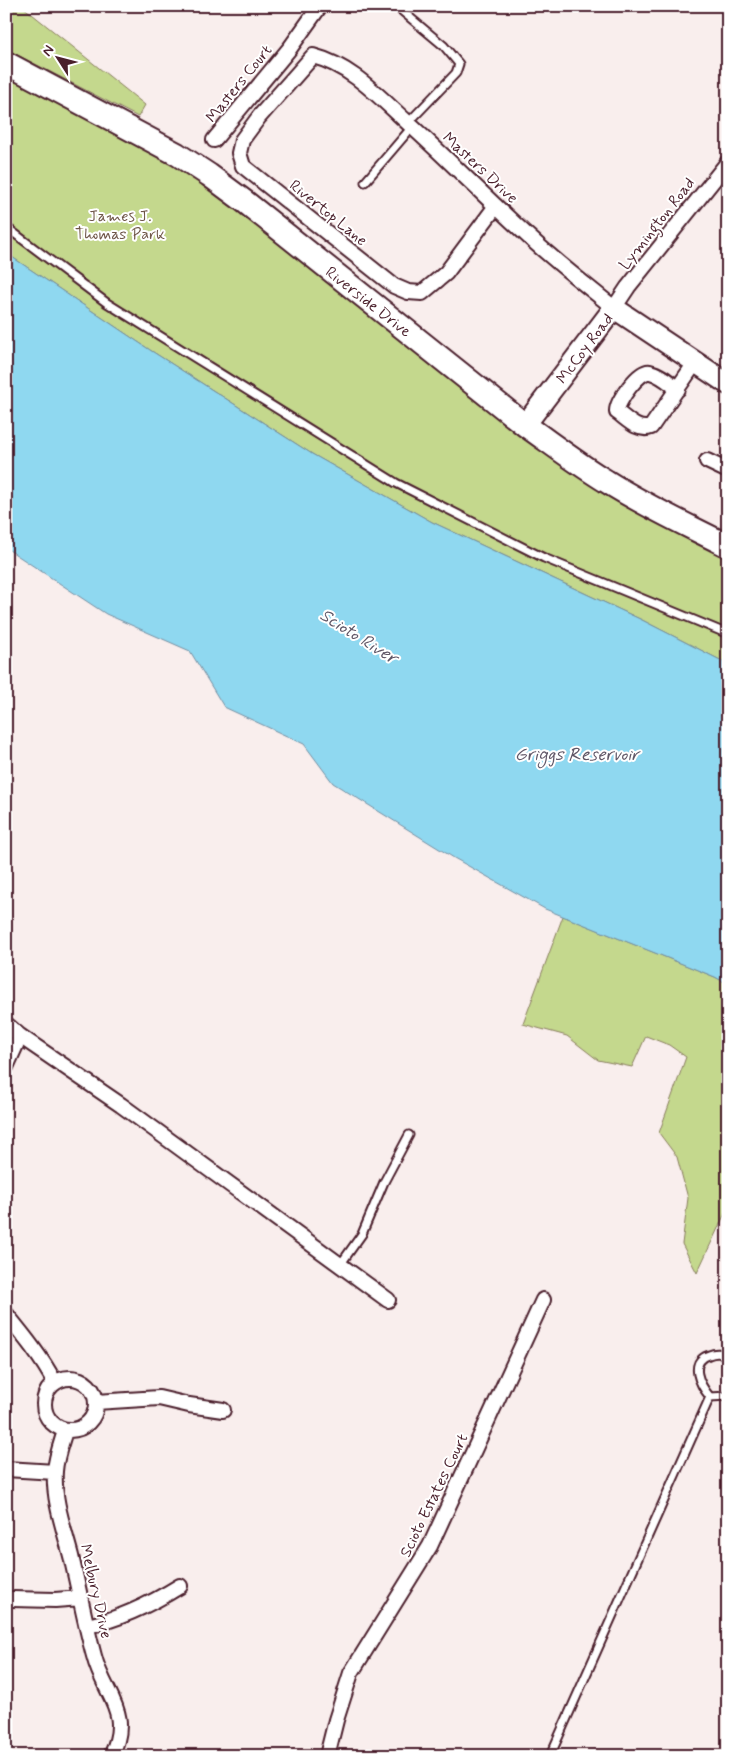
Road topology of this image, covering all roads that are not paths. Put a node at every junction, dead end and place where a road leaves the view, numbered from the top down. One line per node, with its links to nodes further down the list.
1 (320, 6): 3 (street, Masters Court)
2 (396, 6): 6 (lane)
3 (290, 48): 4 (street, Masters Court); 7 (street, Masters Court)
4 (317, 57): 6 (street, Masters Drive); 10 (street, Rivertop Lane)
5 (6, 62): 16 (main road, Riverside Drive)
6 (410, 125): 9 (lane); 10 (street, Masters Drive)
7 (214, 140)
8 (728, 162): 12 (street, Lymington Road)
9 (365, 182)
10 (496, 206): 12 (street, Masters Drive)
11 (6, 227): 20 (lane)
12 (614, 308): 13 (main road, McCoy Road); 16 (main road, McCoy Road)
13 (695, 363): 14 (main road, McCoy Road); 15 (street)
14 (728, 384)
15 (678, 389): 15 (street)
16 (525, 424): 19 (main road, Riverside Drive)
17 (707, 461): 18 (street)
18 (728, 471)
19 (728, 546)
20 (728, 634)
21 (6, 1024): 22 (street)
22 (20, 1036): 23 (street); 25 (street)
23 (6, 1067)
24 (408, 1135): 25 (lane)
25 (340, 1265): 26 (street)
26 (388, 1300)
27 (543, 1300): 43 (street, Scioto Estates Court)
28 (6, 1314): 30 (street)
29 (728, 1356): 32 (lane)
30 (55, 1383): 33 (street); 35 (street)
31 (728, 1396): 32 (lane)
32 (710, 1397): 44 (lane)
33 (96, 1402): 34 (street); 35 (street)
34 (223, 1410)
35 (65, 1430): 37 (street, Melbury Drive)
36 (6, 1469): 37 (street)
37 (55, 1472): 39 (street, Melbury Drive)
38 (180, 1586): 41 (street)
39 (81, 1598): 40 (street); 41 (street, Melbury Drive)
40 (12, 1599)
41 (87, 1626): 42 (street, Melbury Drive)
42 (111, 1756)
43 (327, 1756)
44 (550, 1756)

